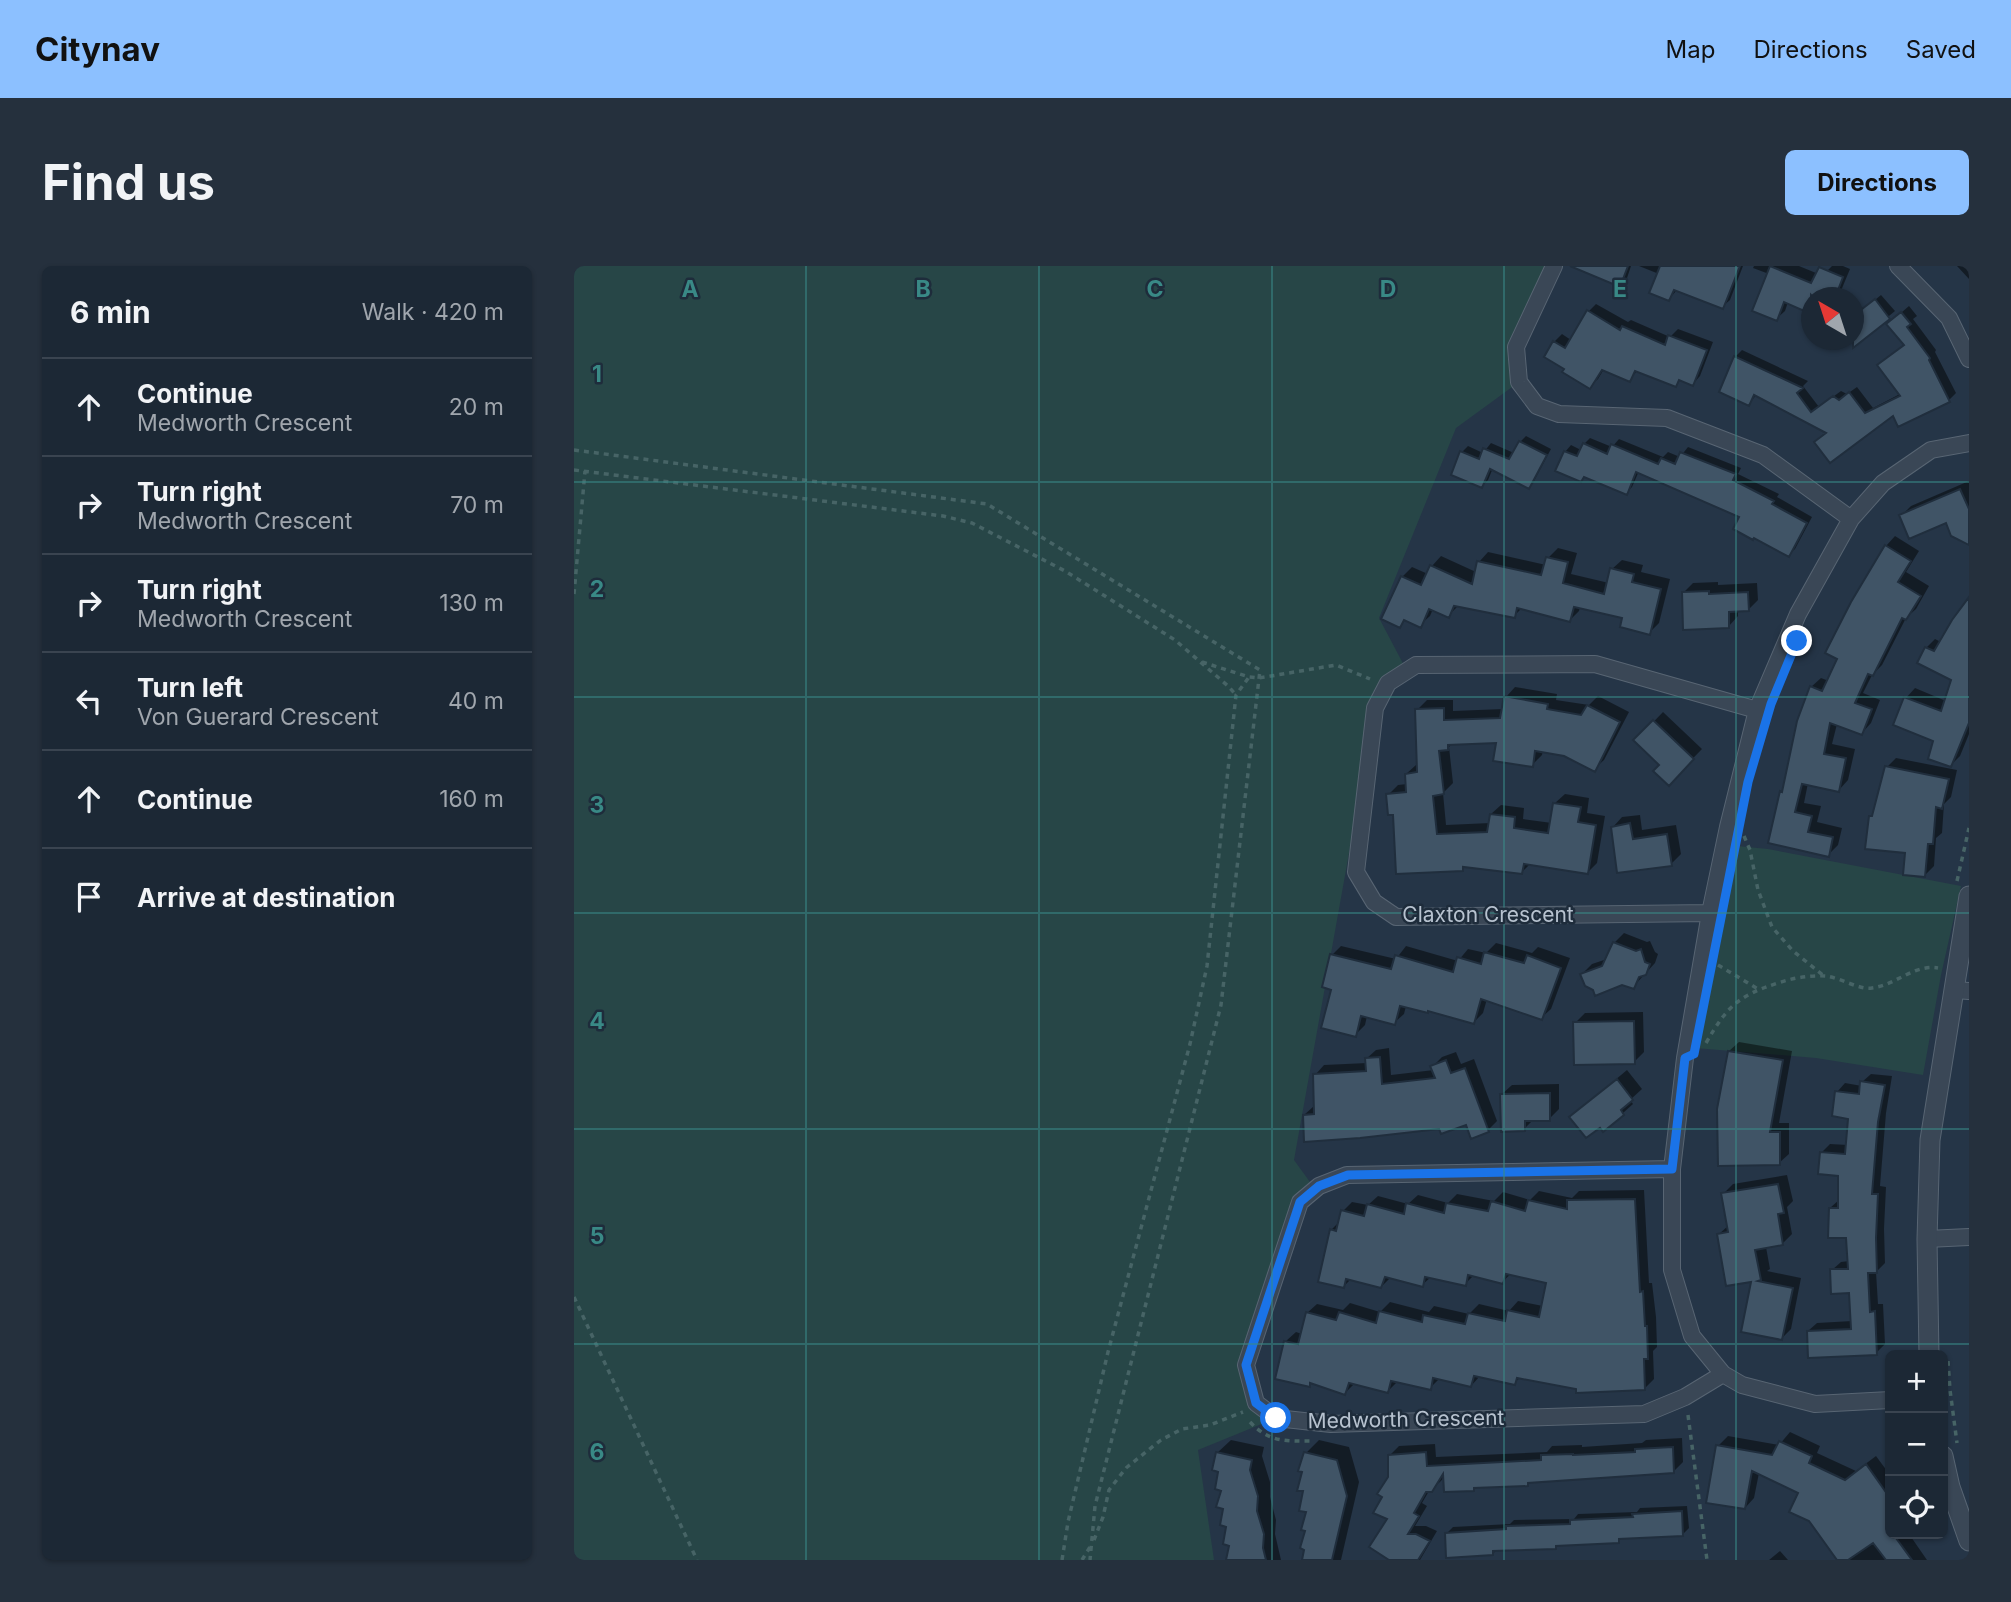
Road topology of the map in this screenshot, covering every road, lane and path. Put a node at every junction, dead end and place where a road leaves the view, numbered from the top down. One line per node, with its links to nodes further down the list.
1 (1554, 266): 8 (street)
2 (1898, 266): 3 (street)
3 (1969, 359)
4 (1969, 443): 8 (street)
5 (574, 450): 12 (path)
6 (574, 470): 7 (path)
7 (585, 471): 9 (path); 10 (path)
8 (1851, 519): 15 (street)
9 (574, 594)
10 (1200, 662): 11 (path); 14 (path)
11 (1249, 677): 12 (path); 14 (path)
12 (1259, 678): 13 (path); 36 (path)
13 (1386, 688): 15 (street); 18 (street, Claxton Crescent)
14 (1236, 695): 38 (path)
15 (1757, 710): 16 (street)
16 (1727, 827): 18 (street); 21 (path)
17 (1969, 896): 23 (street)
18 (1710, 913): 19 (street)
19 (1703, 959): 22 (path); 24 (street)
20 (1940, 969): 21 (path)
21 (1824, 976): 22 (path)
22 (1758, 989): 24 (path)
23 (1962, 991): 27 (street)
24 (1685, 1058): 25 (street)
25 (1672, 1169): 30 (street); 30 (street, Medworth Crescent)
26 (1969, 1237): 27 (street)
27 (1927, 1239): 29 (street)
28 (574, 1297): 37 (path)
29 (1929, 1350)
30 (1723, 1374): 31 (street)
31 (1885, 1400)
32 (1242, 1412): 36 (path)
33 (1687, 1413): 41 (path)
34 (1948, 1476): 35 (street)
35 (1968, 1537)
36 (1092, 1545): 39 (path); 40 (path)
37 (697, 1560)
38 (1062, 1560)
39 (1082, 1560)
40 (1090, 1560)
41 (1707, 1560)

